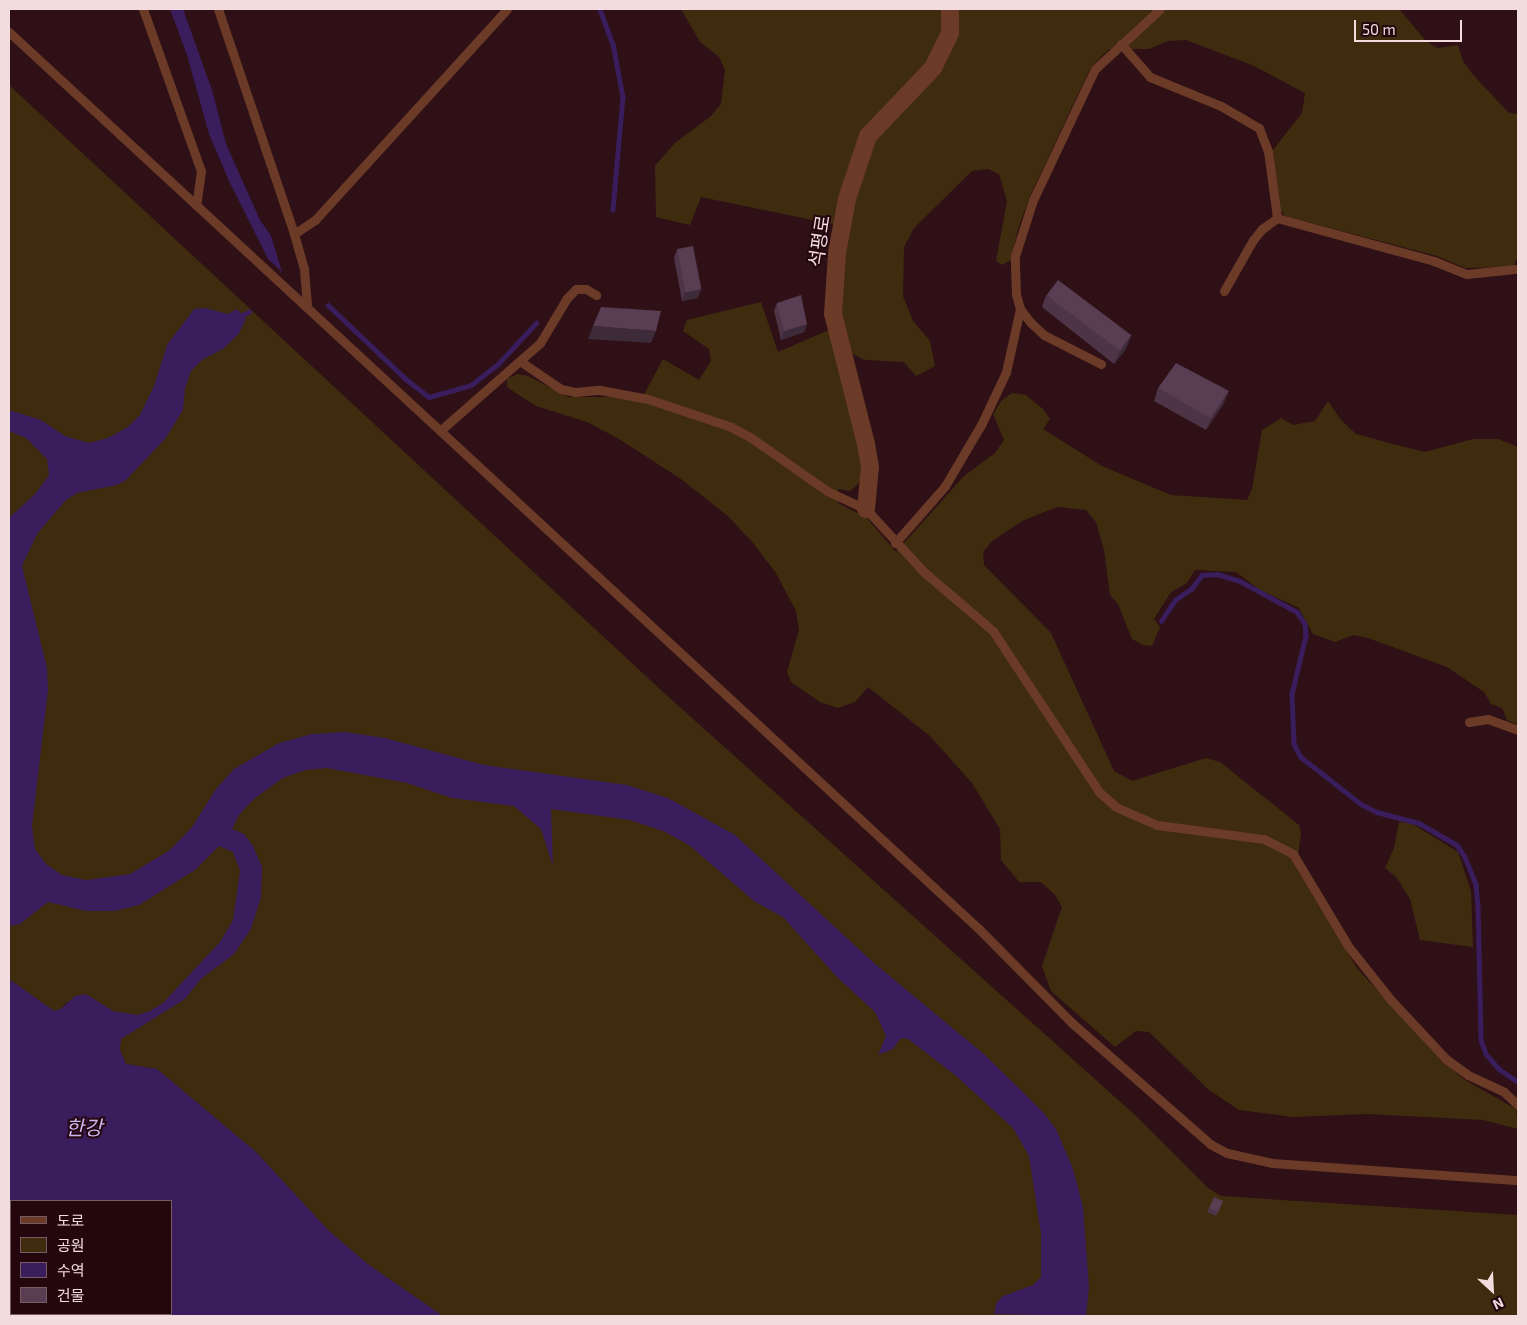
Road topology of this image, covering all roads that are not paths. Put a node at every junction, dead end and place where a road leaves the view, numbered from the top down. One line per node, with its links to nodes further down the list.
1 (143, 9): 8 (lane)
2 (218, 9): 10 (lane)
3 (507, 9): 10 (lane)
4 (950, 9): 19 (street, 석평로)
5 (1160, 9): 7 (lane)
6 (9, 32): 8 (lane)
7 (1120, 44): 9 (lane); 15 (lane)
8 (196, 205): 14 (lane)
9 (1277, 218): 11 (lane); 12 (lane)
10 (294, 234): 14 (lane)
11 (1517, 269)
12 (1224, 291)
13 (596, 295): 16 (lane)
14 (308, 306): 18 (lane)
15 (1020, 309): 17 (lane); 20 (lane)
16 (520, 361): 18 (lane); 19 (lane)
17 (1101, 364)
18 (440, 430): 24 (lane)
19 (866, 509): 20 (lane)
20 (894, 543): 23 (lane)
21 (1469, 722): 22 (lane)
22 (1518, 730)
23 (1518, 1105)
24 (1518, 1180)

